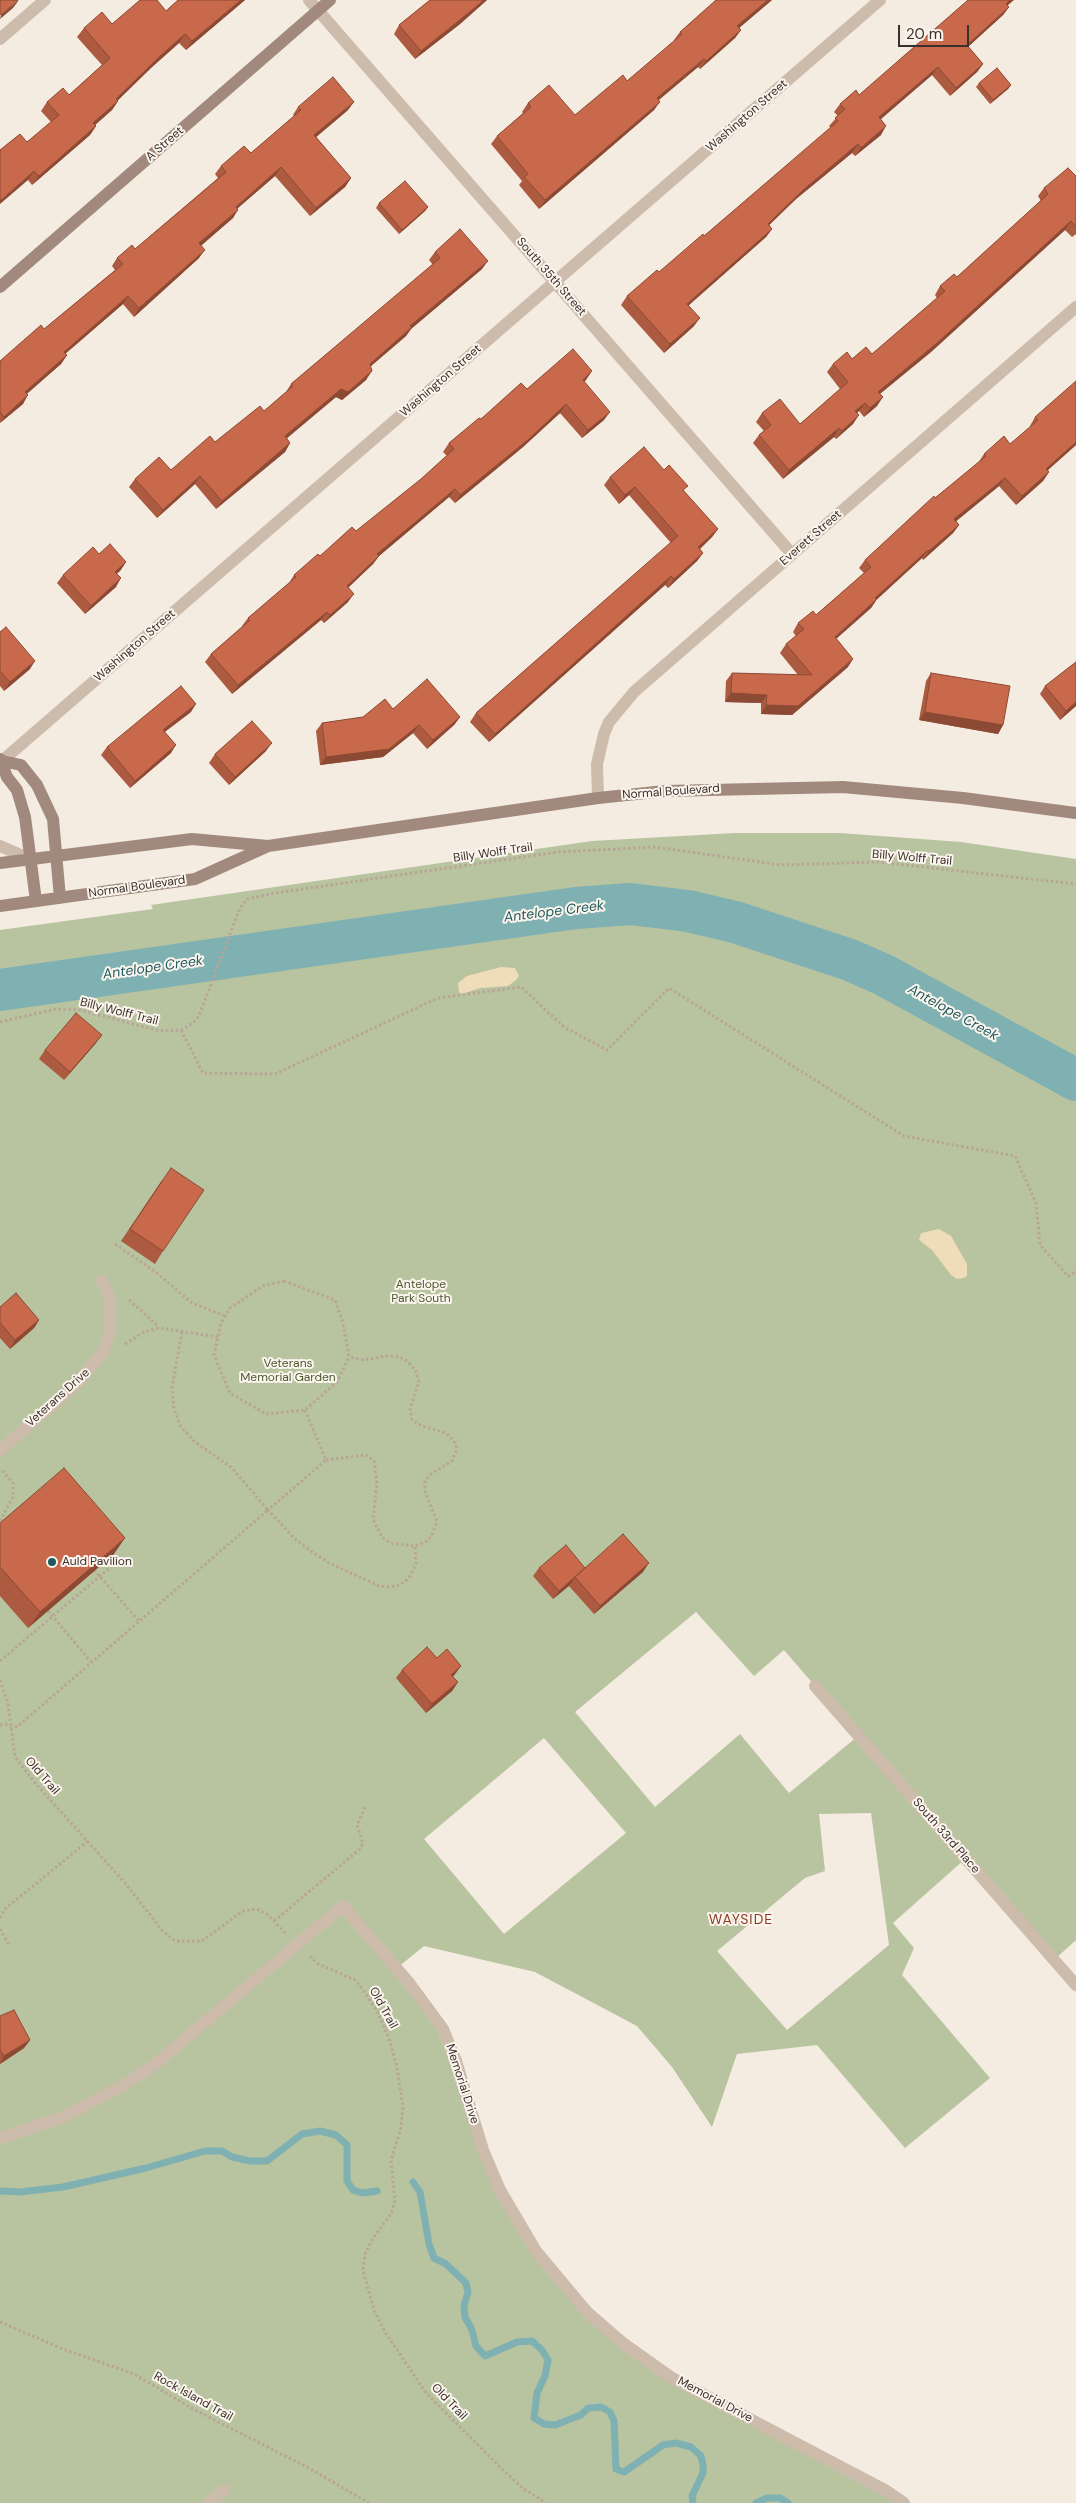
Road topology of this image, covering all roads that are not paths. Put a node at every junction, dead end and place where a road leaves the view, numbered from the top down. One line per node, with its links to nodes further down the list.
1 (45, 0): 6 (street)
2 (309, 0): 5 (street, South 35th Street)
3 (330, 0): 5 (main road, A Street)
4 (880, 0): 7 (street, Washington Street)
5 (318, 10): 7 (street, South 35th Street); 8 (main road, A Street)
6 (0, 39)
7 (555, 282): 10 (street, South 35th Street); 11 (street, Washington Street)
8 (0, 287)
9 (1076, 307): 10 (street, Everett Street)
10 (792, 554): 12 (street, Everett Street)
11 (1, 760): 16 (main road); 17 (main road)
12 (598, 798): 13 (main road, Normal Boulevard); 15 (main road, Normal Boulevard)
13 (1076, 813)
14 (0, 846): 17 (street)
15 (268, 846): 16 (main road, Normal Boulevard); 19 (main road, Normal Boulevard)
16 (56, 856): 17 (main road, Normal Boulevard); 19 (main road)
17 (30, 859): 18 (main road, Normal Boulevard); 20 (main road)
18 (0, 863)
19 (60, 898): 20 (main road, Normal Boulevard)
20 (36, 901): 21 (main road, Normal Boulevard)
21 (0, 906)
22 (102, 1281): 23 (street, Veterans Drive)
23 (0, 1450)
24 (815, 1686): 25 (street, South 33rd Place)
25 (1076, 1985)
26 (0, 2138): 29 (street, Memorial Drive)
27 (225, 2490): 28 (street)
28 (209, 2503)
29 (904, 2503)

